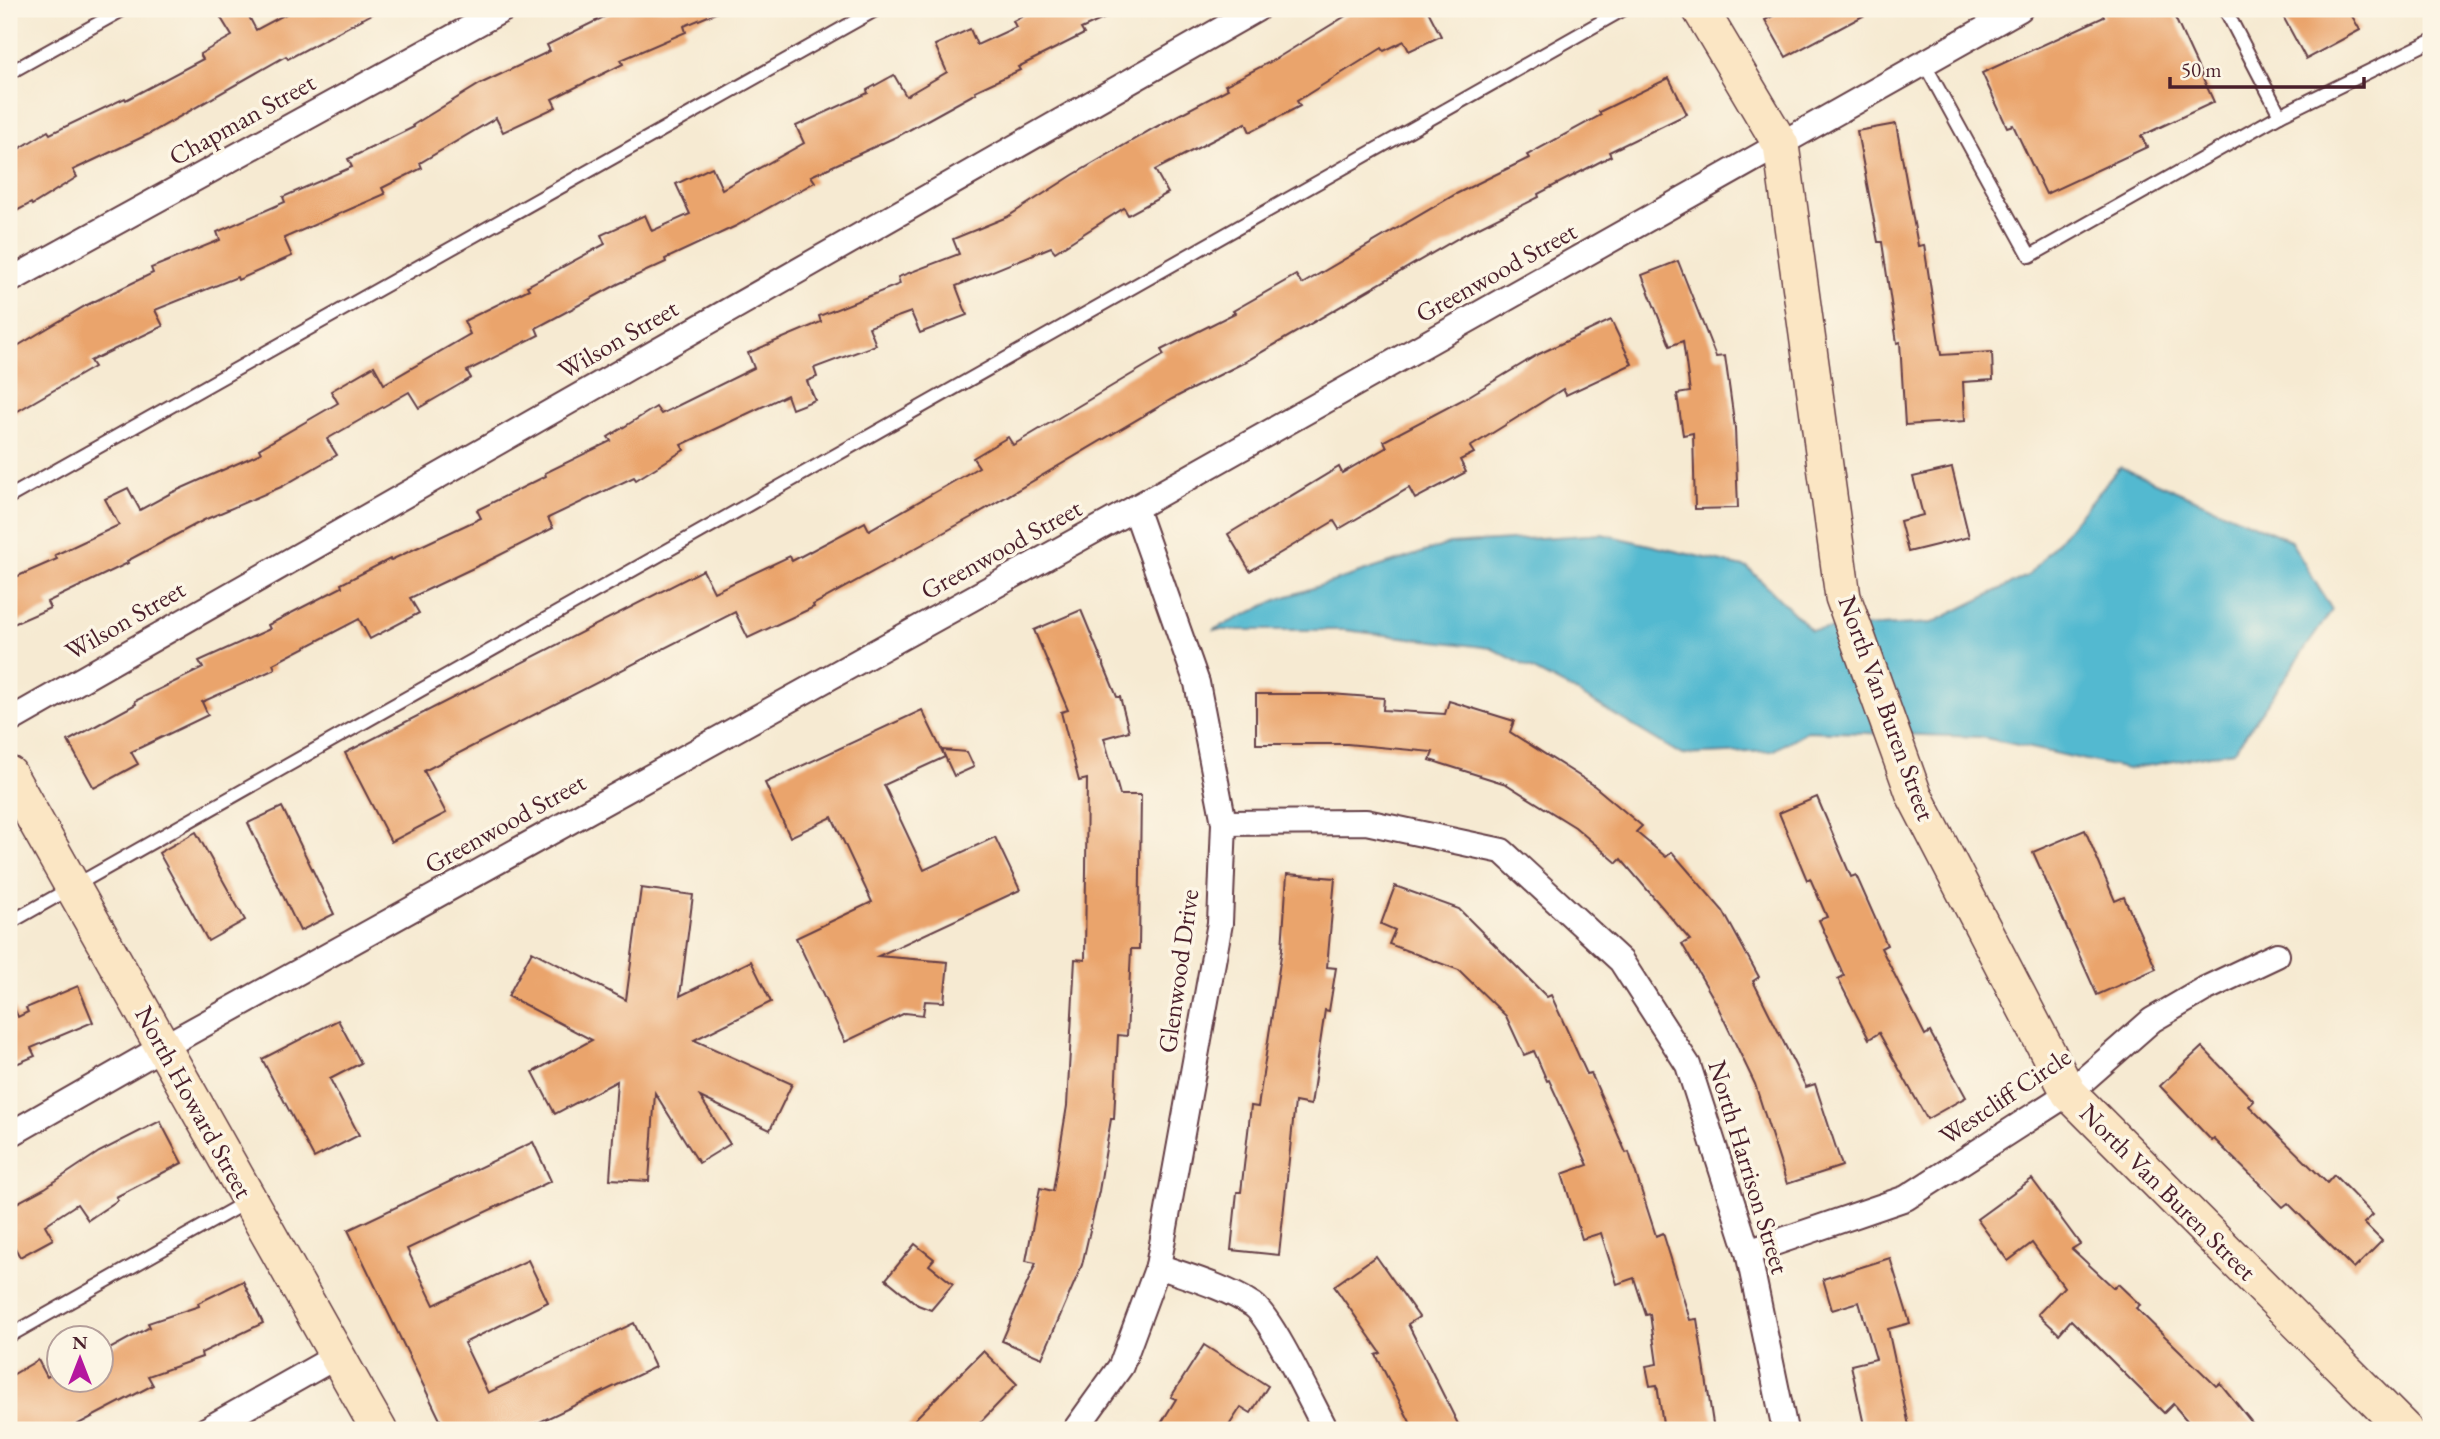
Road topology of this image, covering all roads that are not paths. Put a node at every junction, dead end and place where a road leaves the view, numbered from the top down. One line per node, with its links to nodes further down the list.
1 (124, 9): 11 (lane)
2 (504, 9): 14 (street, Chapman Street)
3 (877, 9): 15 (lane)
4 (1256, 9): 17 (street, Wilson Street)
5 (1624, 9): 20 (lane)
6 (1700, 9): 13 (street, North Van Buren Street)
7 (2020, 9): 10 (street, Greenwood Street)
8 (2225, 9): 12 (lane)
9 (2431, 41): 12 (lane)
10 (1924, 63): 12 (lane); 13 (street, Greenwood Street)
11 (9, 73)
12 (2280, 114)
13 (1781, 145): 16 (street, Greenwood Street); 24 (street, North Van Buren Street)
14 (9, 281)
15 (9, 497)
16 (1135, 509): 19 (street, Glenwood Drive); 23 (street, Greenwood Street)
17 (9, 720)
18 (9, 774): 20 (street, North Howard Street)
19 (1224, 822): 27 (street, North Harrison Street); 28 (street, Glenwood Drive)
20 (73, 887): 21 (lane); 23 (street, North Howard Street)
21 (9, 923)
22 (2277, 955): 24 (street, Westcliff Circle)
23 (163, 1047): 25 (street, Greenwood Street); 26 (street, North Howard Street)
24 (2069, 1093): 27 (street, Westcliff Circle); 36 (street, North Van Buren Street)
25 (9, 1135)
26 (249, 1200): 29 (lane); 30 (street, North Howard Street)
27 (1748, 1251): 35 (street, North Harrison Street)
28 (1158, 1266): 33 (street, Glenwood Drive); 34 (street)
29 (9, 1335)
30 (337, 1356): 31 (street); 32 (street, North Howard Street)
31 (206, 1430)
32 (379, 1430)
33 (1074, 1430)
34 (1326, 1430)
35 (1785, 1430)
36 (2405, 1430)

